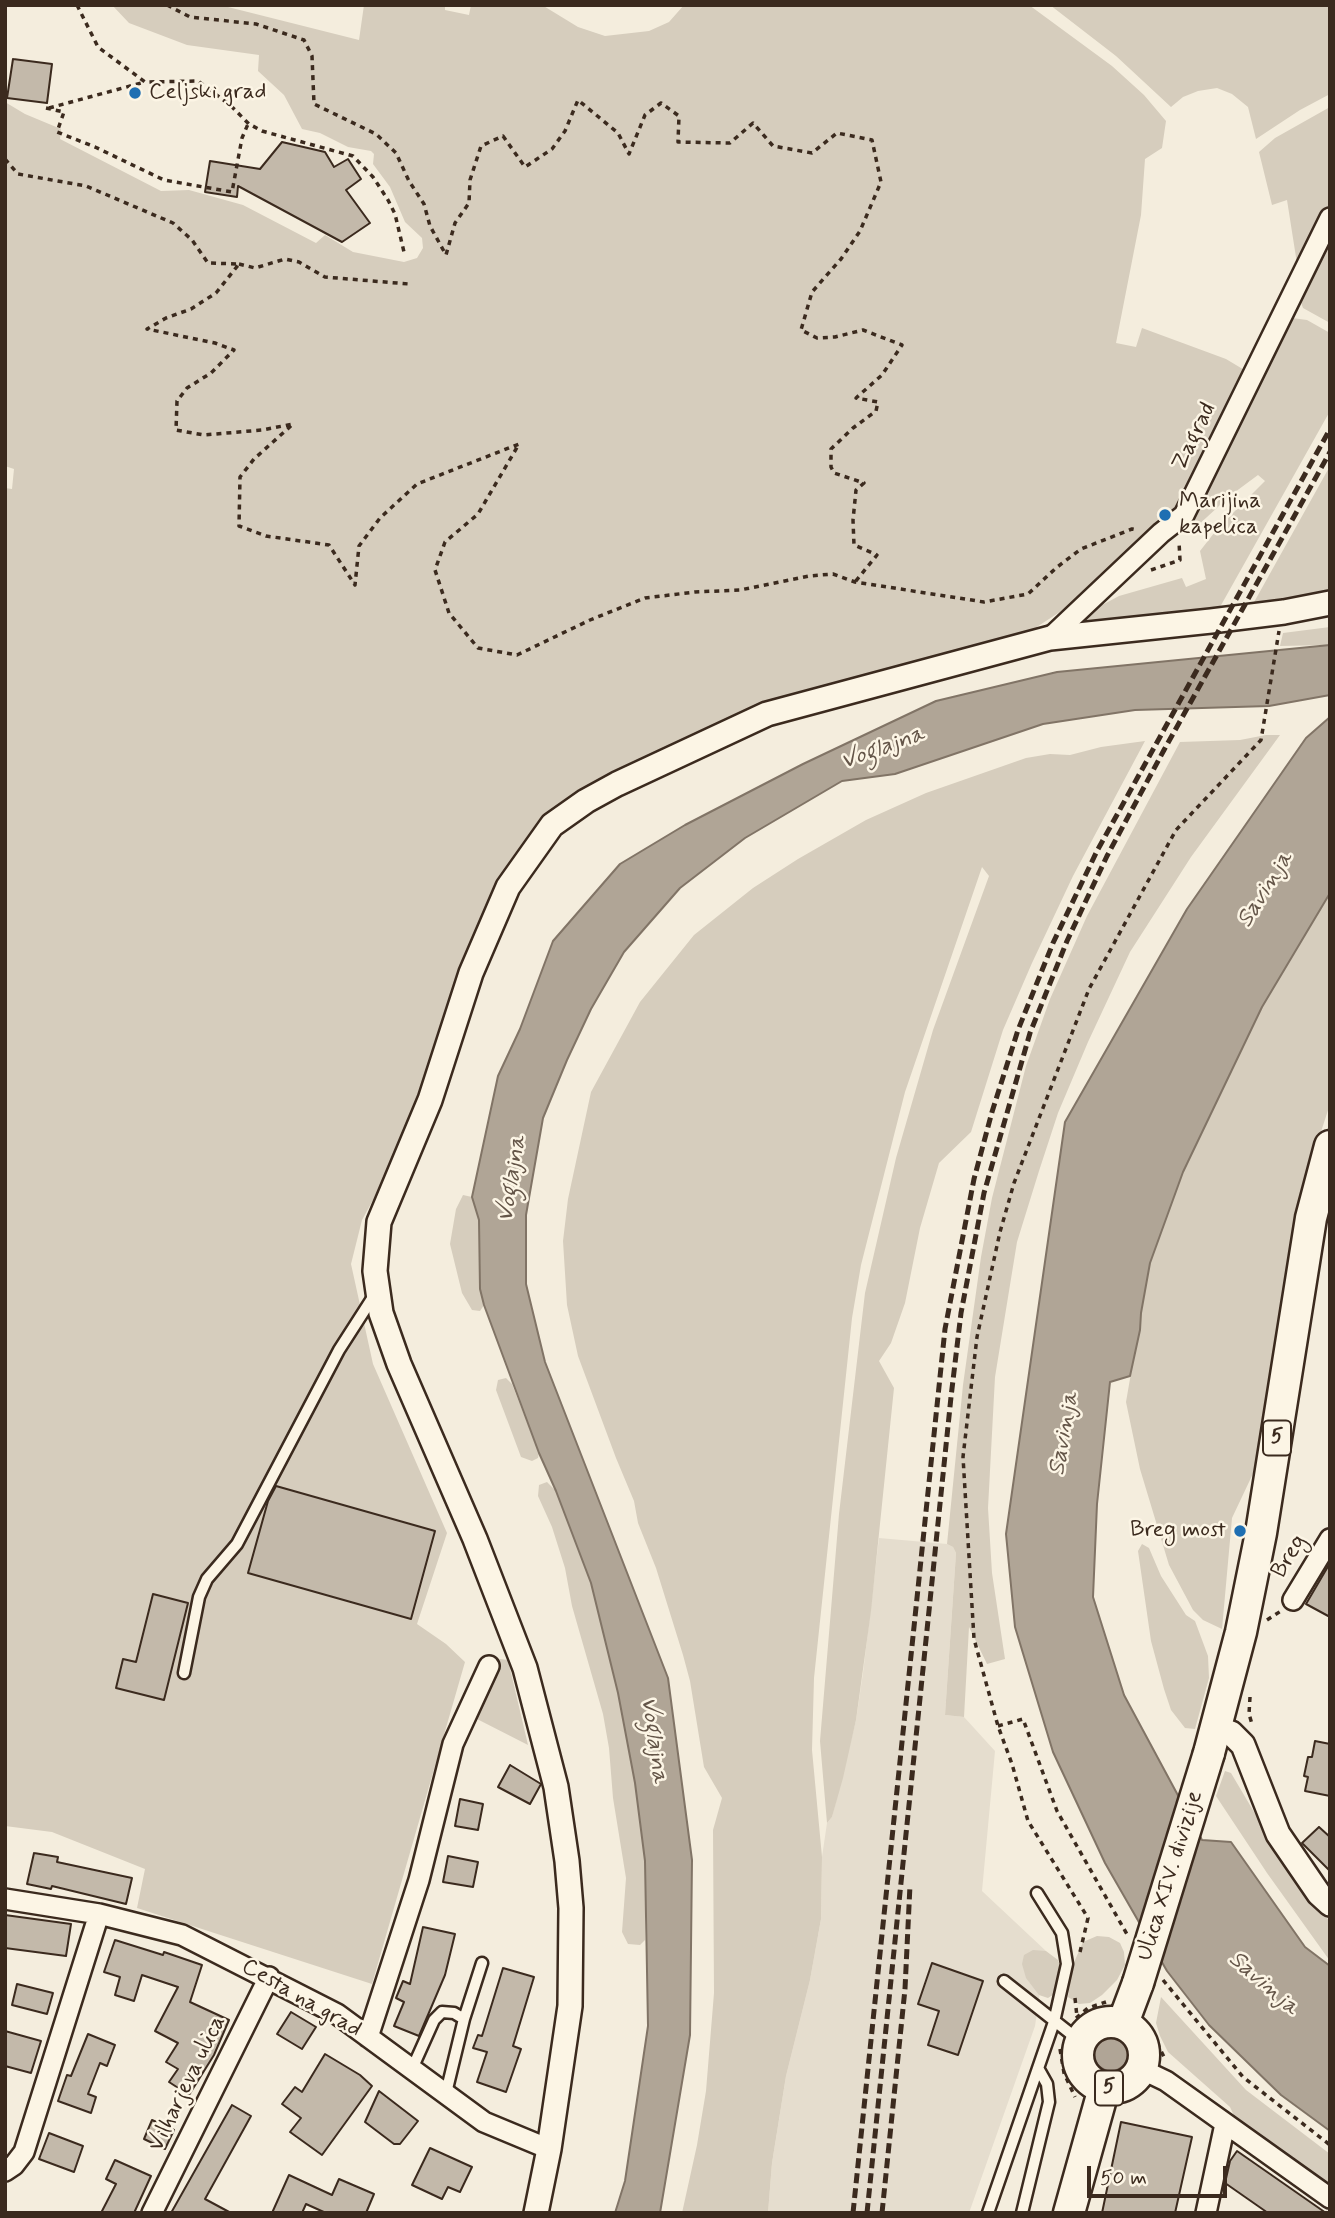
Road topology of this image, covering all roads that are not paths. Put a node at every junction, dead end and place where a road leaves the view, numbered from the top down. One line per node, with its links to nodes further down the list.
1 (1330, 218): 3 (street, Zagrad)
2 (1330, 603): 3 (street)
3 (1050, 638): 5 (street)
4 (1330, 1146): 10 (main road, 5)
5 (378, 1291): 9 (lane); 29 (street)
6 (1330, 1539): 7 (street, Breg)
7 (1293, 1600)
8 (489, 1667): 22 (street)
9 (184, 1673)
10 (1213, 1741): 13 (street); 19 (main road, Ulica XIV. divizije / 5, bridge)
11 (1037, 1893): 20 (lane)
12 (5, 1899): 14 (street, Cesta na grad)
13 (1330, 1904)
14 (99, 1914): 16 (street, Cesta na grad); 30 (street)
15 (482, 1963): 18 (lane)
16 (269, 1977): 22 (street, Cesta na grad); 32 (street, Vilharjeva ulica)
17 (1004, 1980): 20 (lane)
18 (464, 2019): 24 (lane); 26 (lane)
19 (1134, 2020): 21 (main road, 5); 25 (main road, 5)
20 (1054, 2022): 21 (lane); 23 (lane)
21 (1074, 2029): 27 (main road, 5)
22 (368, 2037): 24 (street, Cesta na grad)
23 (1038, 2068): 34 (lane); 35 (lane)
24 (412, 2069): 26 (street, Cesta na grad)
25 (1153, 2075): 27 (main road, 5); 28 (street)
26 (446, 2093): 29 (street, Cesta na grad)
27 (1113, 2097): 36 (main road, 5)
28 (1224, 2124): 31 (street); 37 (street)
29 (549, 2149): 33 (street)
30 (5, 2171)
31 (1330, 2198)
32 (152, 2213)
33 (536, 2213)
34 (989, 2213)
35 (1022, 2213)
36 (1069, 2213)
37 (1206, 2213)

